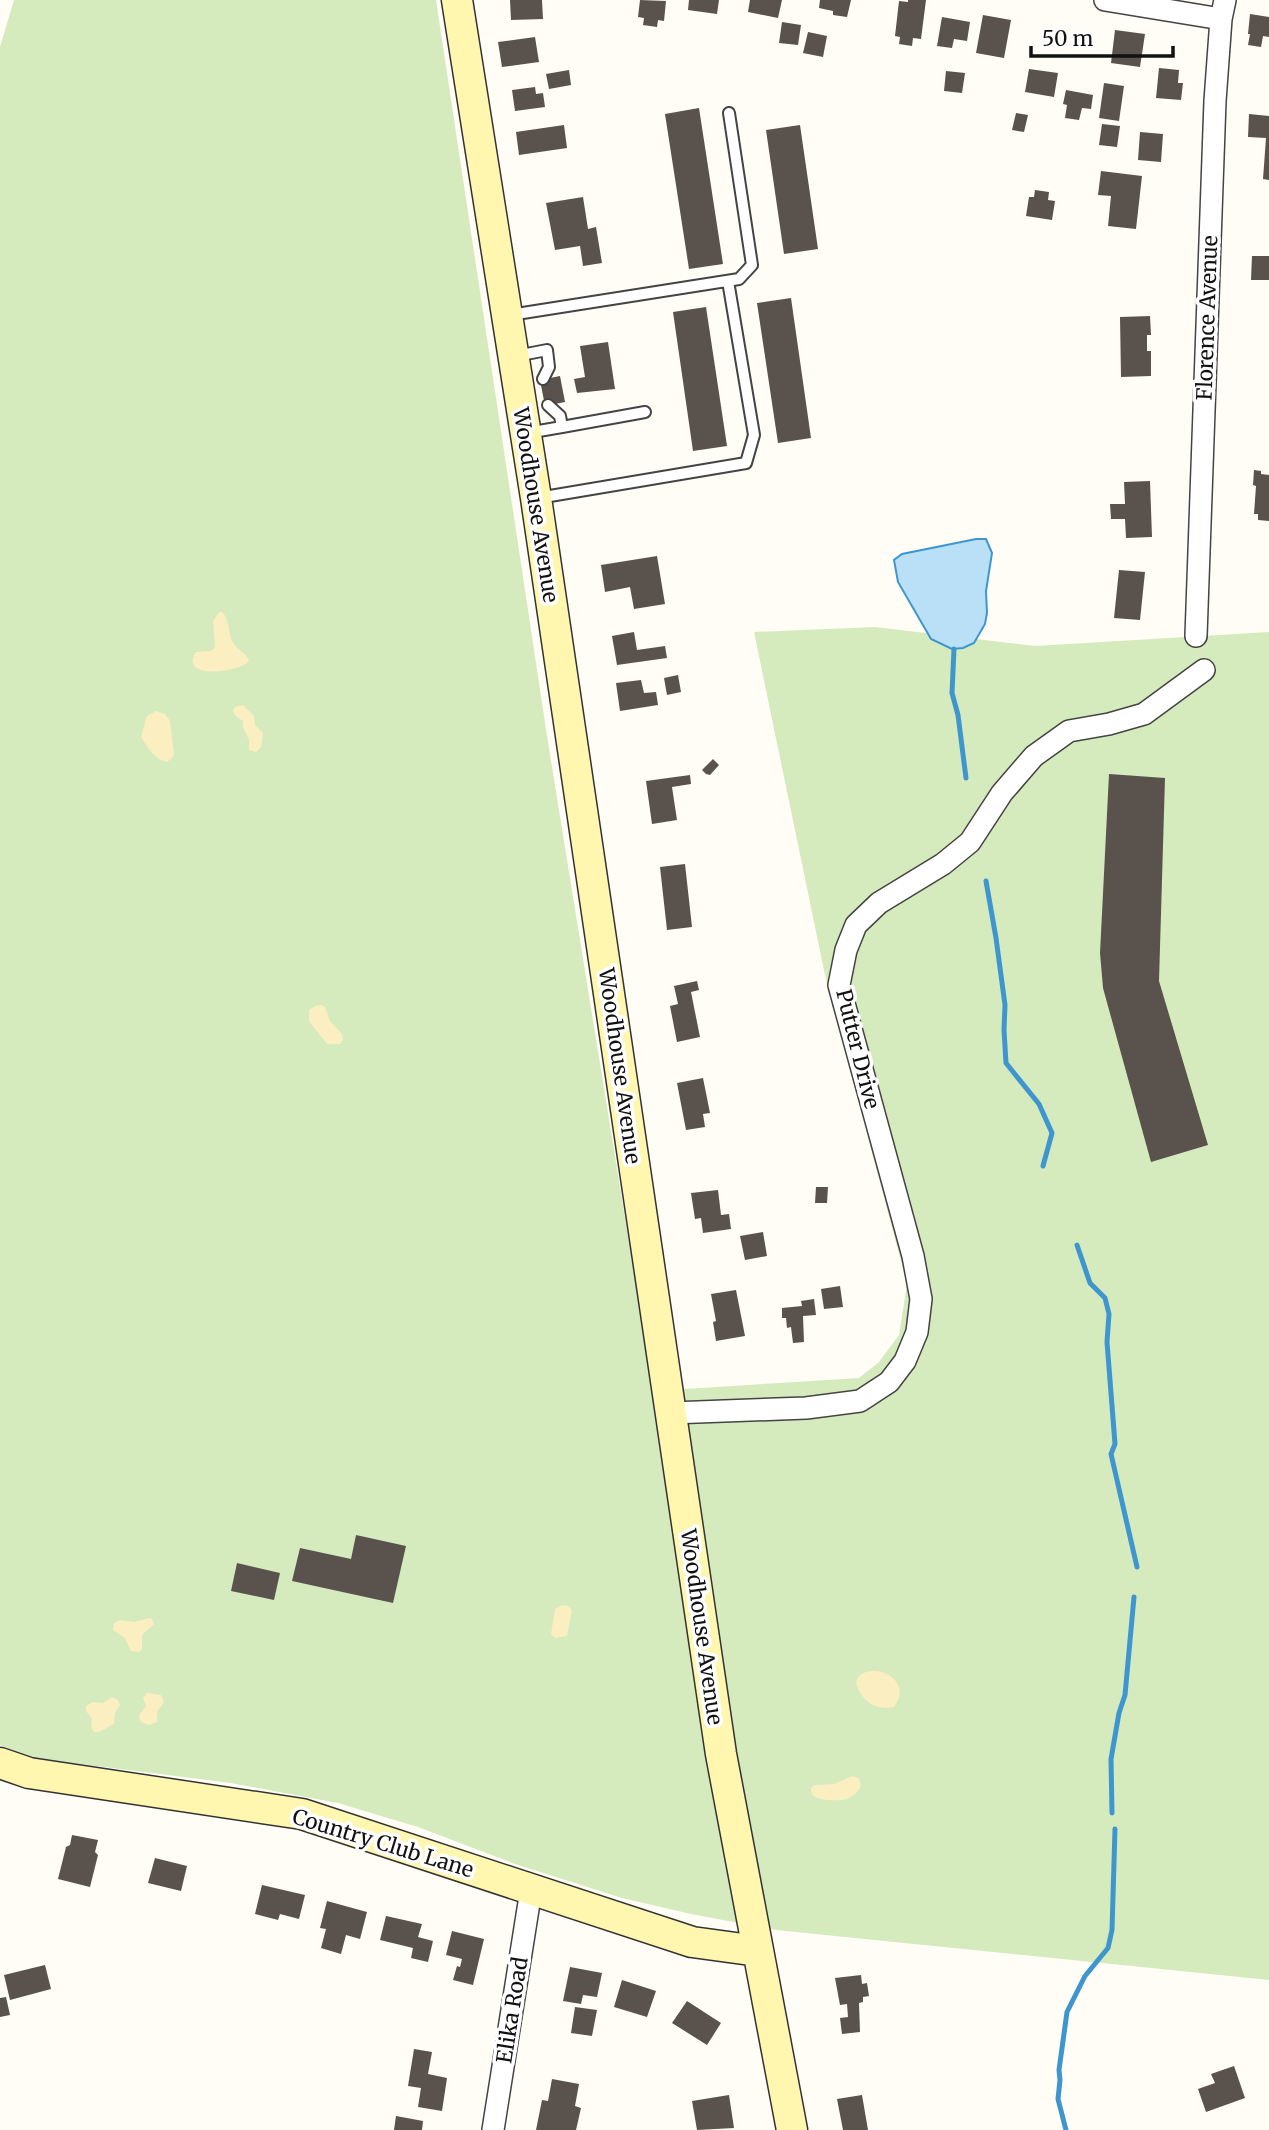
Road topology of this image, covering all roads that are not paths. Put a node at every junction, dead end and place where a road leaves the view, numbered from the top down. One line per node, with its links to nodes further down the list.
1 (457, 0): 6 (main road, Woodhouse Avenue)
2 (1105, 0): 3 (street)
3 (1223, 9): 17 (street, Florence Avenue)
4 (729, 113): 5 (lane)
5 (728, 281): 6 (lane); 16 (lane)
6 (507, 316): 7 (main road, Woodhouse Avenue)
7 (513, 356): 8 (lane); 15 (main road, Woodhouse Avenue)
8 (549, 367): 9 (lane); 10 (lane)
9 (558, 377)
10 (543, 379)
11 (563, 403): 14 (lane)
12 (548, 405): 14 (lane)
13 (645, 412): 14 (lane)
14 (561, 421): 15 (lane)
15 (526, 433): 16 (main road, Woodhouse Avenue)
16 (536, 498): 19 (main road, Woodhouse Avenue)
17 (1196, 636)
18 (1204, 670): 19 (street, Putter Drive)
19 (671, 1413): 22 (main road, Woodhouse Avenue)
20 (0, 1763): 21 (main road, Country Club Lane)
21 (531, 1890): 22 (main road, Country Club Lane); 23 (street, Elika Road)
22 (758, 1951): 24 (main road, Woodhouse Avenue)
23 (493, 2130)
24 (792, 2130)

